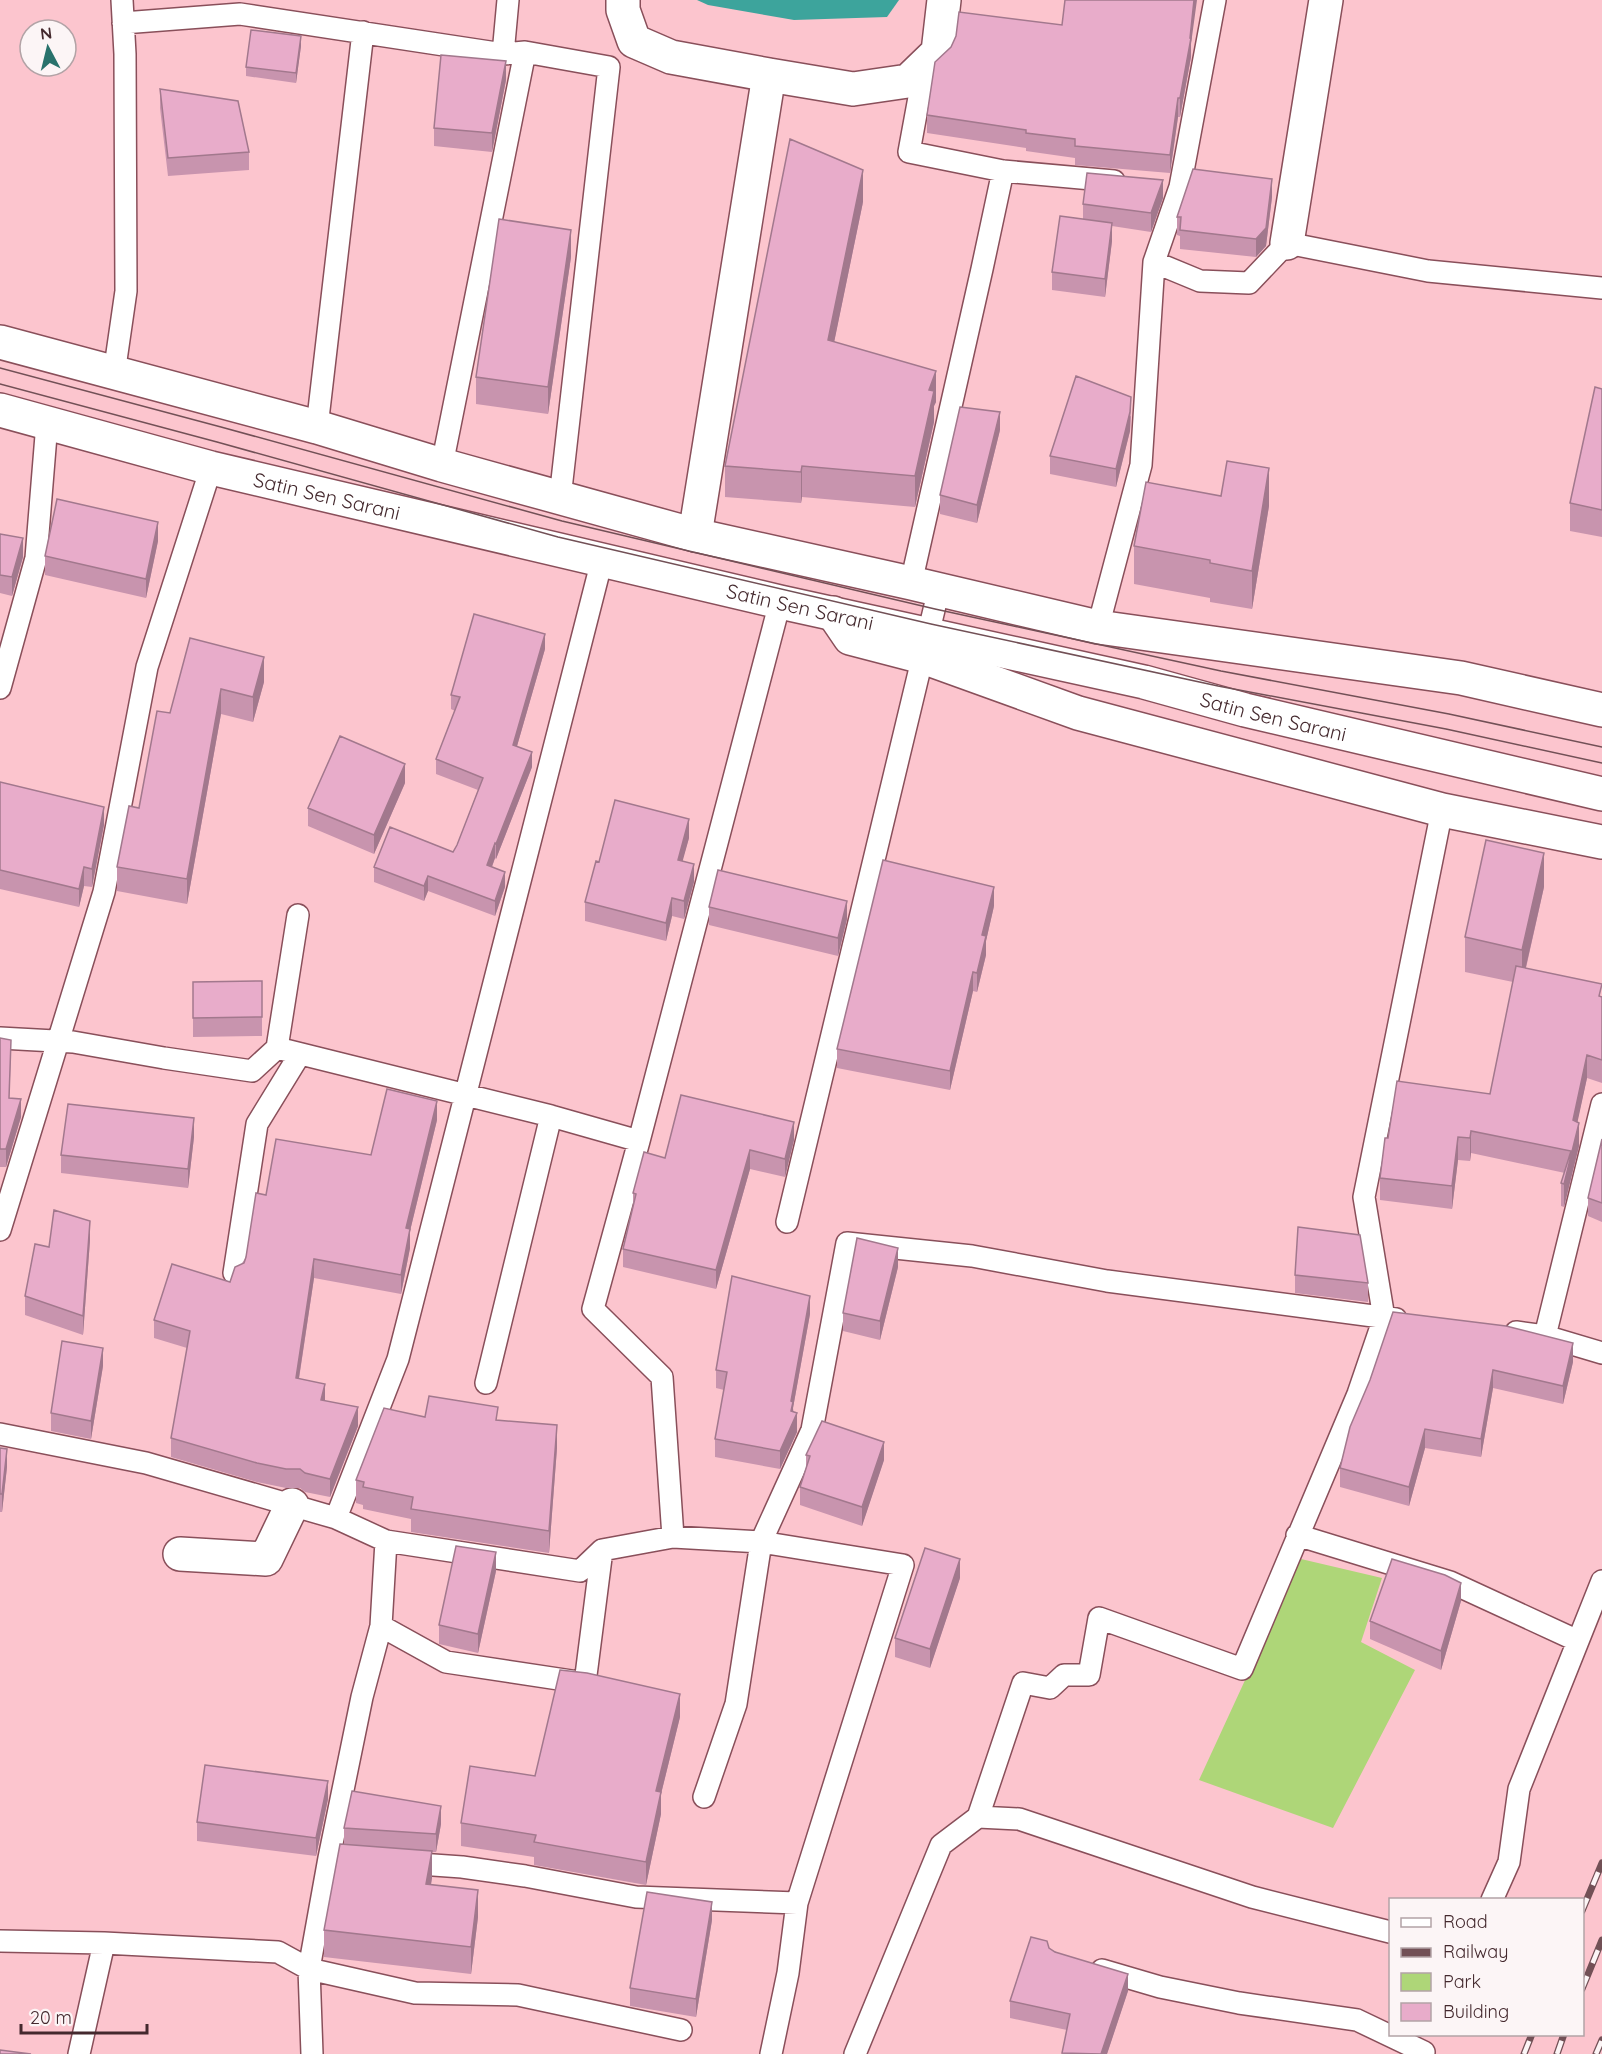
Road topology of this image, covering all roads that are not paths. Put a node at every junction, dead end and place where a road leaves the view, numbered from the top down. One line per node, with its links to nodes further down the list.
1 (122, 0): 7 (lane)
2 (508, 0): 10 (lane)
3 (623, 0): 12 (main road)
4 (944, 0): 11 (main road)
5 (1215, 0): 16 (lane)
6 (1326, 0): 17 (main road)
7 (123, 23): 8 (lane); 21 (lane)
8 (363, 32): 10 (lane); 24 (lane)
9 (525, 52): 10 (lane); 25 (lane); 27 (lane)
10 (503, 54)
11 (926, 64): 12 (main road); 13 (lane)
12 (769, 75): 28 (main road)
13 (1003, 171): 14 (lane); 30 (lane)
14 (1133, 183)
15 (1156, 184): 16 (lane)
16 (1180, 187): 18 (lane)
17 (1287, 243): 18 (lane); 19 (lane)
18 (1154, 262): 32 (lane)
19 (1602, 288)
20 (0, 342): 21 (main road)
21 (114, 374): 24 (main road)
22 (0, 410): 23 (main road, Satin Sen Sarani)
23 (47, 423): 26 (main road, Satin Sen Sarani); 34 (lane)
24 (317, 427): 25 (main road)
25 (442, 465): 27 (main road)
26 (211, 468): 29 (main road, Satin Sen Sarani); 41 (lane)
27 (560, 498): 28 (main road)
28 (695, 535): 30 (main road)
29 (602, 560): 31 (main road, Satin Sen Sarani); 44 (lane)
30 (925, 586): 32 (main road); 33 (lane)
31 (780, 602): 33 (main road, Satin Sen Sarani); 47 (lane)
32 (1098, 627): 35 (main road)
33 (926, 646): 36 (main road, Satin Sen Sarani); 37 (main road); 48 (lane)
34 (0, 688)
35 (1602, 710)
36 (1602, 794)
37 (1442, 810): 38 (main road); 51 (lane)
38 (1602, 842)
39 (298, 915): 42 (lane)
40 (0, 1038): 41 (lane)
41 (58, 1041): 42 (lane); 49 (lane)
42 (277, 1048): 43 (lane)
43 (300, 1054): 44 (lane); 50 (lane)
44 (465, 1095): 46 (lane); 59 (lane)
45 (1602, 1104): 54 (lane)
46 (551, 1116): 47 (lane); 56 (lane)
47 (639, 1141): 61 (lane)
48 (787, 1222)
49 (0, 1230)
50 (234, 1273)
51 (1384, 1318): 52 (lane); 60 (lane); 63 (lane)
52 (1417, 1322)
53 (1492, 1330): 54 (lane)
54 (1545, 1335): 55 (lane)
55 (1602, 1353)
56 (486, 1383)
57 (0, 1434): 58 (lane)
58 (292, 1505): 59 (lane); 65 (main road)
59 (336, 1518): 62 (lane)
60 (1297, 1535): 68 (lane); 70 (lane)
61 (673, 1538): 63 (lane); 64 (lane)
62 (386, 1541): 64 (lane); 67 (lane)
63 (761, 1542): 69 (lane); 75 (lane)
64 (602, 1550): 67 (lane)
65 (180, 1554)
66 (1602, 1581): 68 (lane)
67 (381, 1626): 71 (lane)
68 (1578, 1641): 74 (lane)
69 (704, 1797)
70 (978, 1817): 76 (lane); 88 (lane)
71 (329, 1858): 72 (lane); 80 (lane)
72 (351, 1859)
73 (385, 1862): 75 (lane)
74 (1492, 1898)
75 (797, 1904): 87 (lane)
76 (1389, 1932)
77 (0, 1941): 78 (lane)
78 (104, 1943): 80 (lane); 85 (lane)
79 (1079, 1963): 82 (lane)
80 (309, 1969): 81 (lane); 86 (lane)
81 (681, 2030)
82 (1389, 2032)
83 (1398, 2036): 84 (lane)
84 (1427, 2047)
85 (79, 2054)
86 (312, 2054)
87 (771, 2054)
88 (855, 2054)

